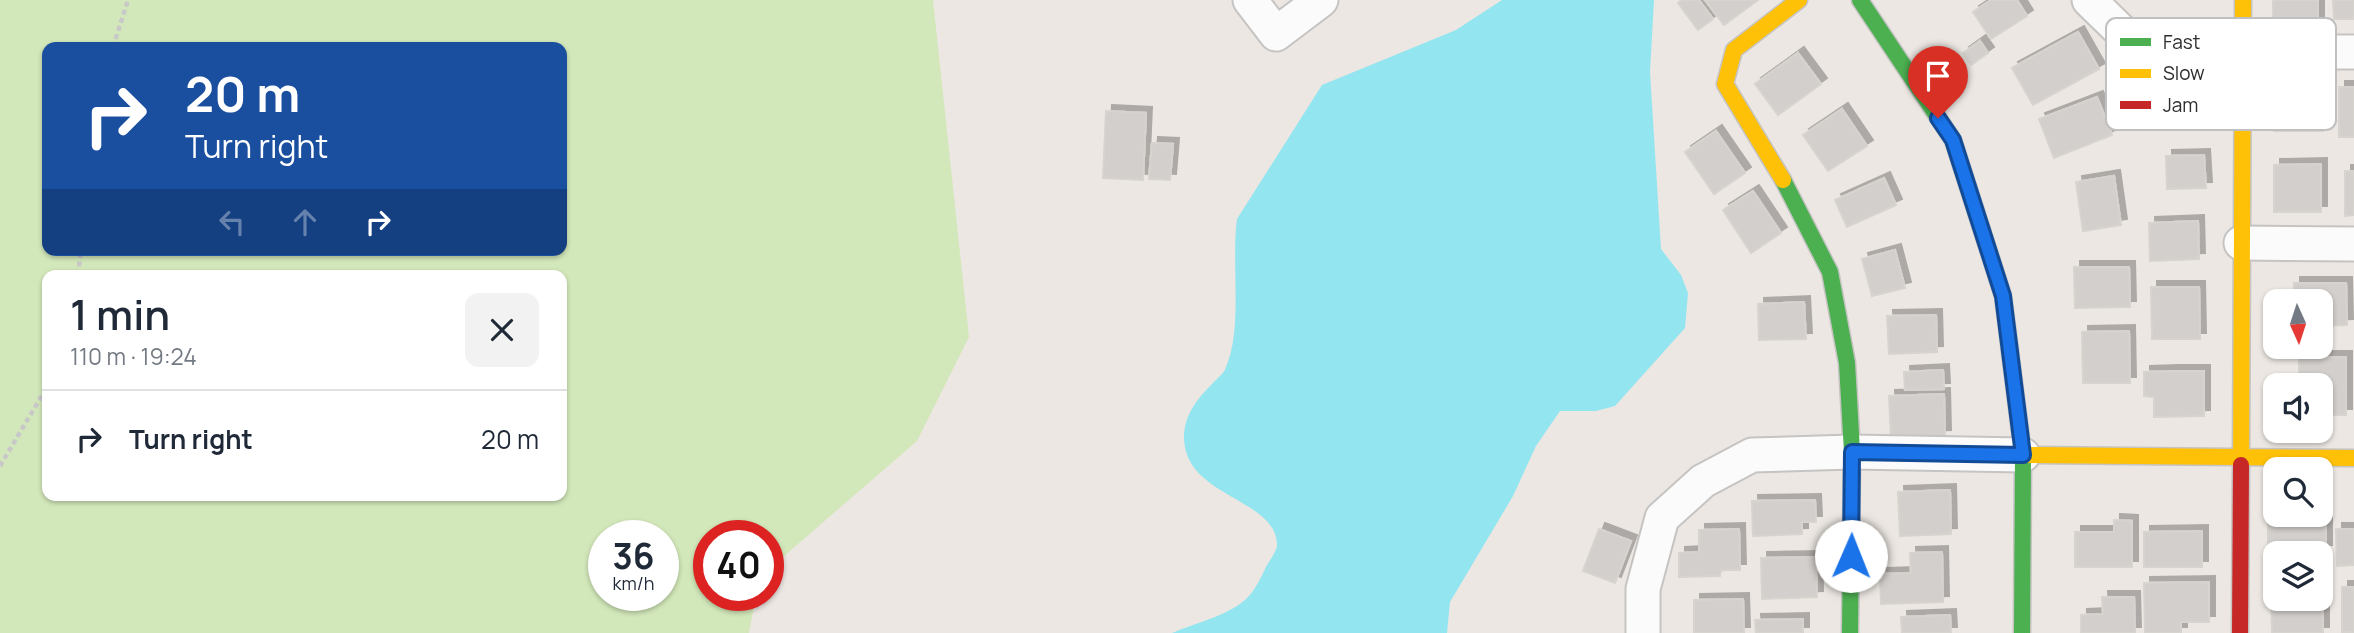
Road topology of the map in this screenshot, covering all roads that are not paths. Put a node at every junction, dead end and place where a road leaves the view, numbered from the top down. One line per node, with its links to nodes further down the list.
1 (1250, 0): 2 (street)
2 (1321, 0)
3 (1798, 0): 14 (street)
4 (1860, 0): 15 (street)
5 (2089, 0): 7 (street)
6 (2243, 0): 8 (street)
7 (2107, 18)
8 (2243, 18)
9 (2336, 52): 10 (street)
10 (2354, 52)
11 (2242, 130): 12 (street)
12 (2241, 243): 13 (street); 16 (street)
13 (2354, 244)
14 (1852, 452): 15 (street); 18 (street); 19 (street)
15 (2023, 455): 16 (street); 20 (street)
16 (2240, 458): 17 (street); 21 (street)
17 (2354, 458)
18 (1643, 633)
19 (1850, 633)
20 (2022, 633)
21 (2240, 633)

